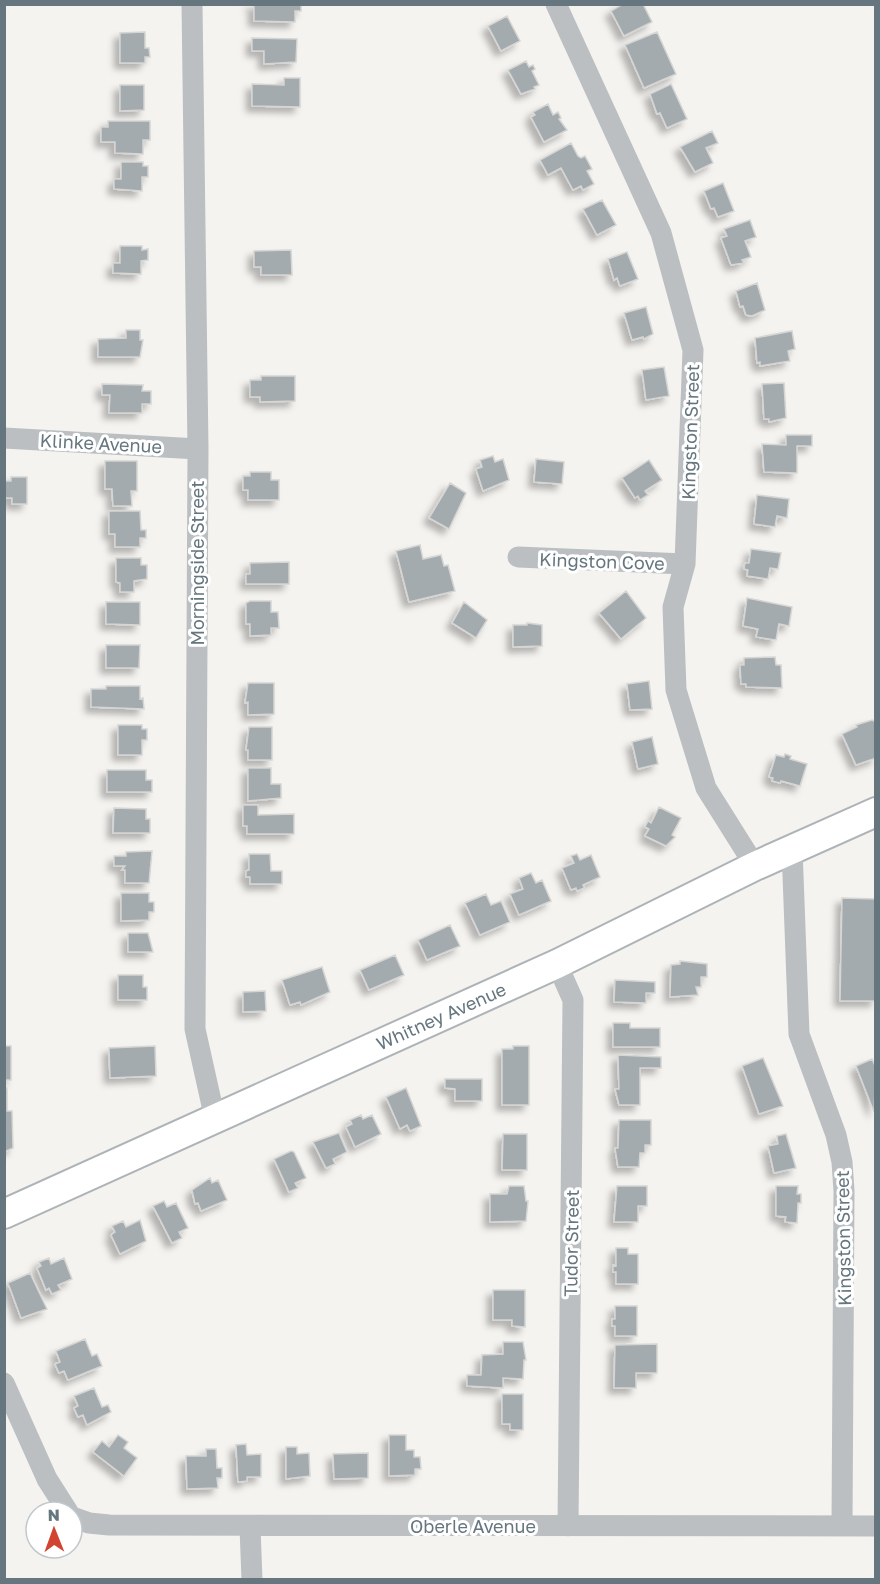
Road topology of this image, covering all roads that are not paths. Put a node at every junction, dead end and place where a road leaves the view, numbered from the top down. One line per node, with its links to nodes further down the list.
1 (192, 4): 4 (street, Morningside Street)
2 (556, 4): 6 (street, Kingston Street)
3 (4, 438): 4 (street, Klinke Avenue)
4 (198, 449): 11 (street, Morningside Street)
5 (518, 557): 6 (street, Kingston Cove)
6 (685, 564): 9 (street, Kingston Street)
7 (876, 812): 8 (main road, Whitney Avenue)
8 (792, 849): 9 (main road, Whitney Avenue); 17 (street, Kingston Street)
9 (755, 866): 10 (main road, Whitney Avenue)
10 (557, 964): 11 (main road, Whitney Avenue); 16 (street, Tudor Street)
11 (215, 1119): 12 (main road, Whitney Avenue)
12 (4, 1214)
13 (4, 1383): 14 (street)
14 (59, 1500)
15 (84, 1521): 19 (street, Oberle Avenue)
16 (568, 1526): 17 (street, Oberle Avenue); 19 (street, Oberle Avenue)
17 (842, 1526): 18 (street, Oberle Avenue)
18 (876, 1526)
19 (250, 1527): 20 (street)
20 (252, 1580)

